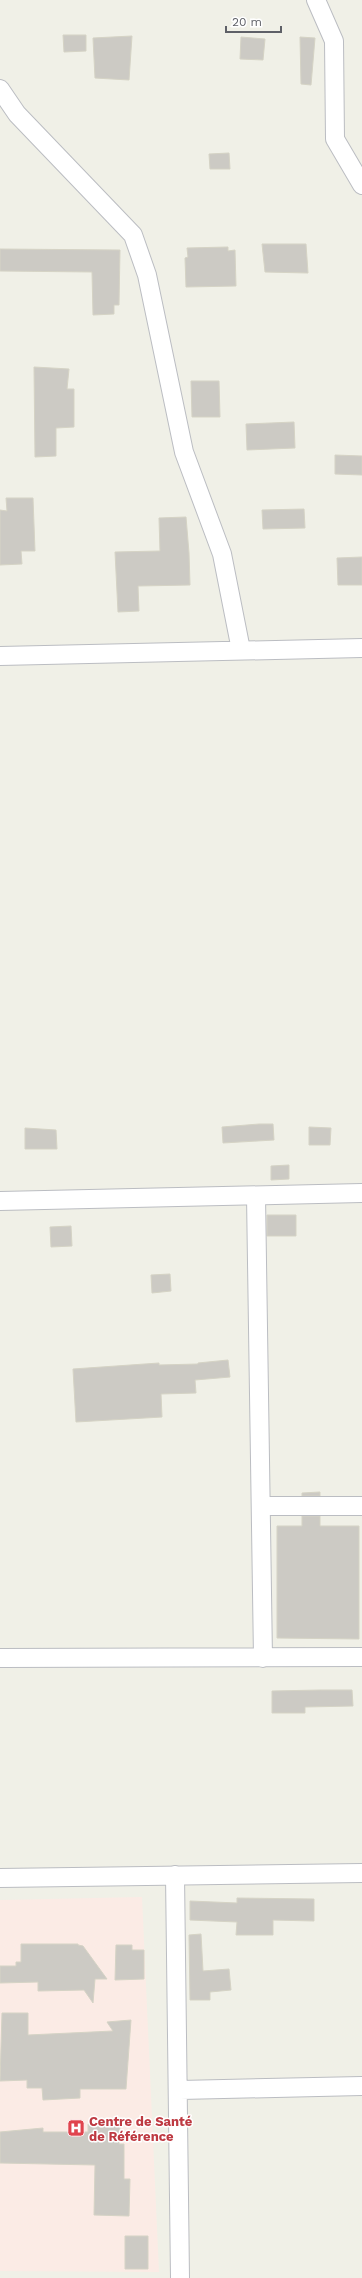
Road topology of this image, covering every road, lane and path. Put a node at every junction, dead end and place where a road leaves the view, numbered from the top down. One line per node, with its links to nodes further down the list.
1 (316, 0): 3 (street)
2 (0, 89): 5 (street)
3 (362, 185)
4 (362, 648): 5 (street)
5 (241, 650): 6 (street)
6 (0, 656)
7 (362, 1194): 8 (street)
8 (256, 1196): 9 (street); 10 (street)
9 (0, 1201)
10 (260, 1506): 11 (street); 14 (street)
11 (362, 1506)
12 (362, 1657): 14 (street)
13 (0, 1658): 14 (street)
14 (263, 1658)
15 (362, 1873): 16 (street)
16 (175, 1875): 17 (street); 19 (street)
17 (0, 1878)
18 (362, 2086): 19 (street)
19 (180, 2090): 20 (street)
20 (180, 2278)

